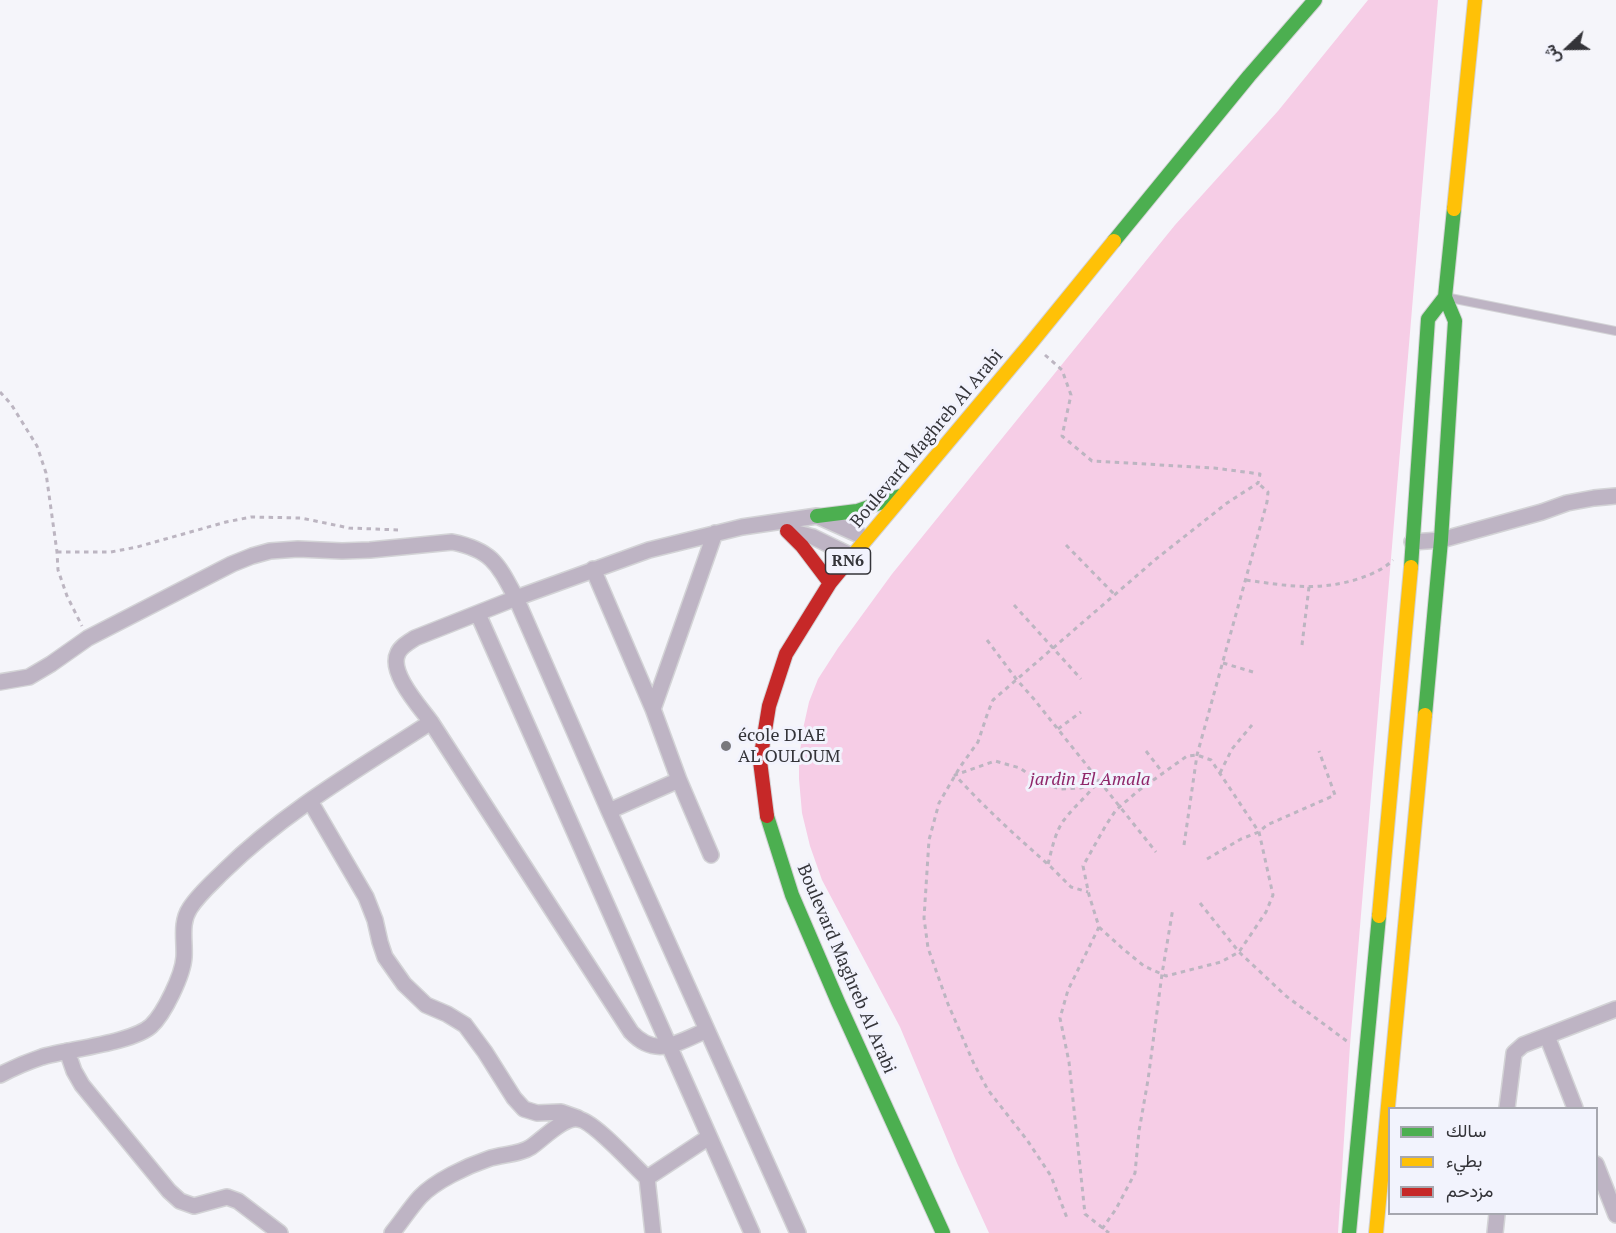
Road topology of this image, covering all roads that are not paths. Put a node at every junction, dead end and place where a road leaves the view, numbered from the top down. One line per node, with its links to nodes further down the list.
1 (1315, 0): 5 (street, Boulevard Maghreb Al Arabi / RN6)
2 (1475, 0): 3 (street)
3 (1445, 297): 4 (lane); 12 (street); 13 (street)
4 (1616, 331)
5 (902, 496): 7 (street); 11 (street, Boulevard Maghreb Al Arabi / RN6)
6 (1616, 496): 12 (street)
7 (817, 516): 8 (street); 11 (street)
8 (754, 525): 9 (street); 10 (street)
9 (787, 531): 14 (street); 16 (street)
10 (715, 533): 15 (street); 20 (street)
11 (866, 538): 14 (street, Boulevard Maghreb Al Arabi / RN6)
12 (1441, 540): 13 (street); 22 (street)
13 (1412, 542): 22 (street)
14 (852, 556): 16 (street, Boulevard Maghreb Al Arabi / RN6)
15 (593, 569): 17 (street); 20 (street)
16 (830, 583): 46 (street, Boulevard Maghreb Al Arabi / RN6)
17 (516, 598): 18 (street); 19 (street); 25 (street)
18 (478, 614): 21 (street); 30 (street)
19 (0, 682)
20 (653, 709): 23 (street)
21 (431, 722): 24 (street); 30 (street)
22 (1408, 750): 47 (street); 48 (street)
23 (679, 780): 25 (street); 26 (street)
24 (309, 801): 31 (street); 35 (street)
25 (609, 811): 28 (street)
26 (711, 855)
27 (1616, 1009): 29 (street)
28 (706, 1030): 30 (street); 45 (street)
29 (1547, 1036): 33 (street); 34 (street)
30 (668, 1047): 36 (street)
31 (67, 1052): 32 (street); 41 (street)
32 (0, 1075)
33 (1507, 1107)
34 (1575, 1107)
35 (578, 1118): 38 (street); 42 (street)
36 (709, 1137): 38 (street); 44 (street)
37 (1598, 1169): 40 (street)
38 (647, 1178): 43 (street)
39 (1497, 1215): 49 (street)
40 (1616, 1215)
41 (280, 1233)
42 (392, 1233)
43 (653, 1233)
44 (752, 1233)
45 (798, 1233)
46 (943, 1233)
47 (1349, 1233)
48 (1376, 1233)
49 (1495, 1233)

